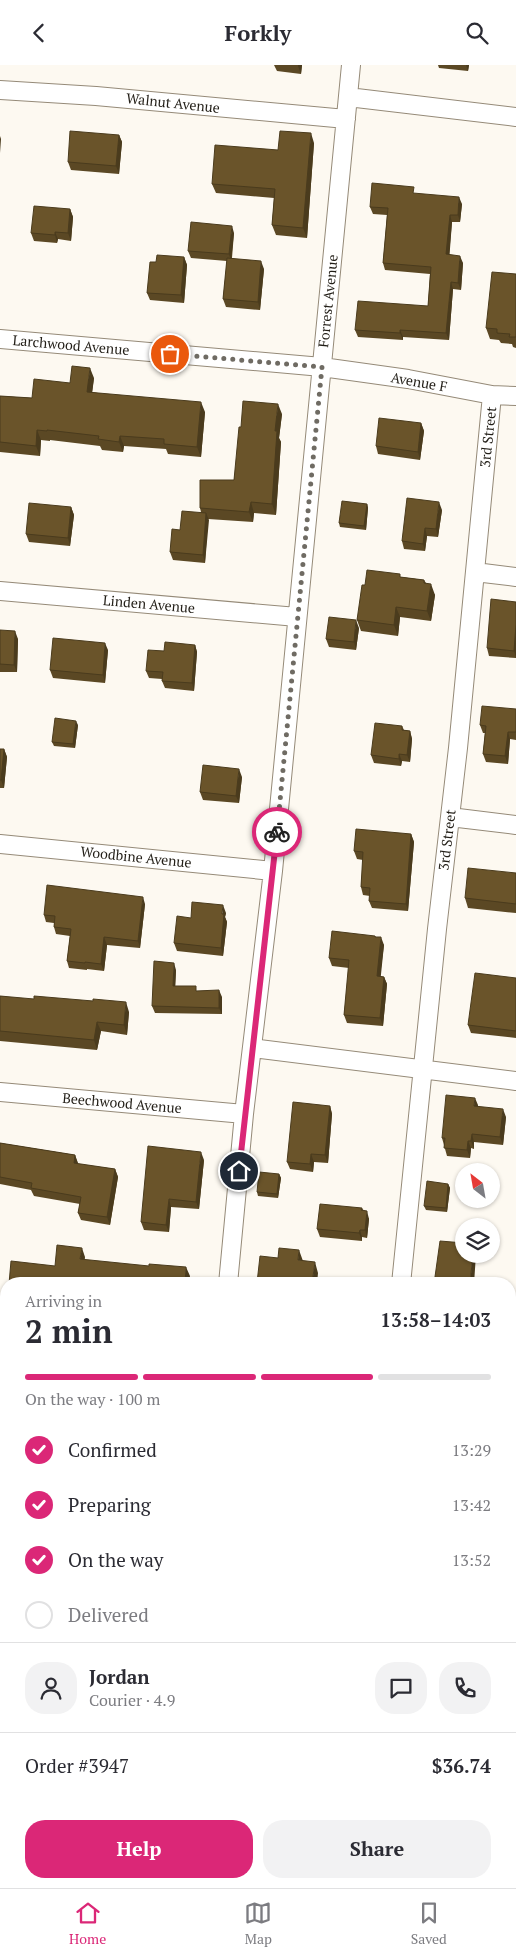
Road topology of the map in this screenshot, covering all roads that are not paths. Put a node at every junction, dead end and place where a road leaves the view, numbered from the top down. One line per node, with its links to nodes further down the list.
1 (351, 65): 3 (street, Forrest Avenue)
2 (0, 90): 5 (street, Walnut Avenue)
3 (348, 97): 4 (street); 5 (street, Forrest Avenue)
4 (516, 117)
5 (346, 119): 7 (street, Forrest Avenue)
6 (0, 339): 7 (street, Larchwood Avenue)
7 (322, 367): 8 (street, Avenue F); 13 (street, Forrest Avenue)
8 (492, 395): 9 (street, Avenue F); 10 (street, 3rd Street)
9 (516, 396)
10 (475, 572): 11 (street); 14 (street, 3rd Street)
11 (516, 577)
12 (0, 591): 13 (street, Linden Avenue)
13 (297, 617): 17 (street, Forrest Avenue)
14 (450, 817): 15 (street); 19 (street, 3rd Street)
15 (516, 825)
16 (0, 843): 17 (street, Woodbine Avenue)
17 (273, 871): 18 (street, Forrest Avenue)
18 (252, 1049): 19 (street); 22 (street, Forrest Avenue)
19 (422, 1070): 20 (street); 24 (street, 3rd Street)
20 (516, 1081)
21 (0, 1092): 22 (street, Beechwood Avenue)
22 (244, 1114): 23 (street, Forrest Avenue)
23 (229, 1277)
24 (402, 1277)

